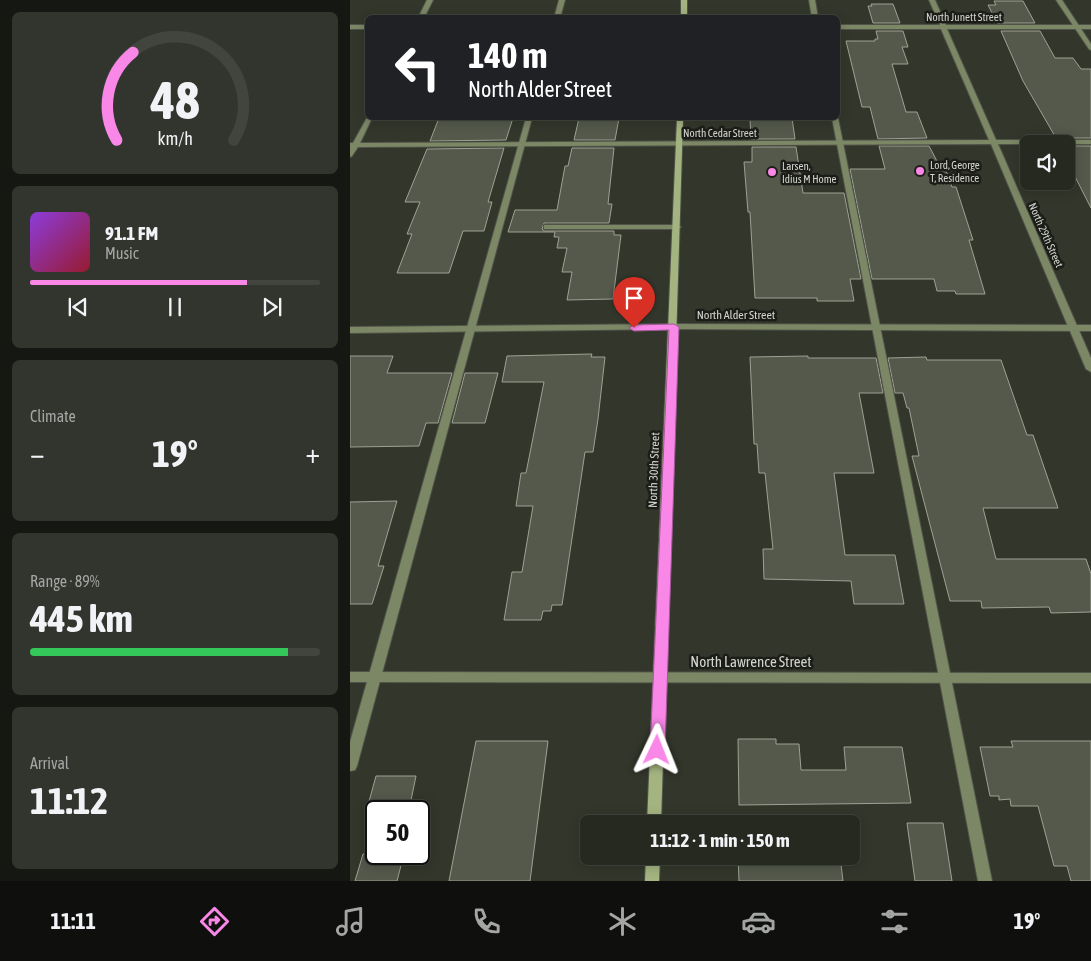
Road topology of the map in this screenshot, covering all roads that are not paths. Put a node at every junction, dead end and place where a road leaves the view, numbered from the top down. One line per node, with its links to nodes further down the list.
1 (430, 0): 7 (street)
2 (562, 0): 8 (street)
3 (684, 0): 9 (main road)
4 (812, 0): 10 (street)
5 (932, 0): 16 (street, North 29th Street)
6 (1059, 0): 11 (street)
7 (422, 15)
8 (558, 15)
9 (684, 15)
10 (814, 15)
11 (1077, 26): 12 (street, North Junett Street); 16 (street, North Junett Street); 17 (street)
12 (1091, 26)
13 (350, 27): 14 (street)
14 (365, 27)
15 (840, 27): 16 (street, North Junett Street)
16 (944, 27): 22 (street, North 29th Street)
17 (1091, 48)
18 (368, 120): 27 (street)
19 (528, 120): 25 (street)
20 (680, 120): 26 (main road, North 30th Street)
21 (835, 120): 24 (street)
22 (992, 142): 23 (street, North Cedar Street); 24 (street, North Cedar Street); 33 (street, North 29th Street)
23 (1091, 142)
24 (840, 143): 26 (street, North Cedar Street); 32 (street)
25 (522, 144): 26 (street, North Cedar Street); 27 (street, North Cedar Street); 35 (street)
26 (680, 144): 29 (main road, North 30th Street)
27 (353, 145): 28 (street)
28 (350, 155)
29 (677, 226): 30 (street); 31 (main road, North 30th Street)
30 (548, 227)
31 (674, 327): 32 (street, North Alder Street); 35 (street, North Alder Street); 40 (main road, North 30th Street)
32 (877, 328): 33 (street, North Alder Street); 41 (street)
33 (1074, 328): 34 (street, North Alder Street); 37 (street, North 29th Street)
34 (1091, 328)
35 (472, 329): 36 (street, North Alder Street); 39 (street)
36 (350, 330)
37 (1091, 369)
38 (350, 677): 39 (street, North Lawrence Street)
39 (374, 677): 40 (street, North Lawrence Street); 43 (street)
40 (660, 677): 41 (street, North Lawrence Street); 44 (main road, North 30th Street)
41 (945, 678): 42 (street, North Lawrence Street); 47 (street)
42 (1091, 678)
43 (350, 766)
44 (654, 815)
45 (653, 865): 46 (main road)
46 (652, 881)
47 (985, 881)

